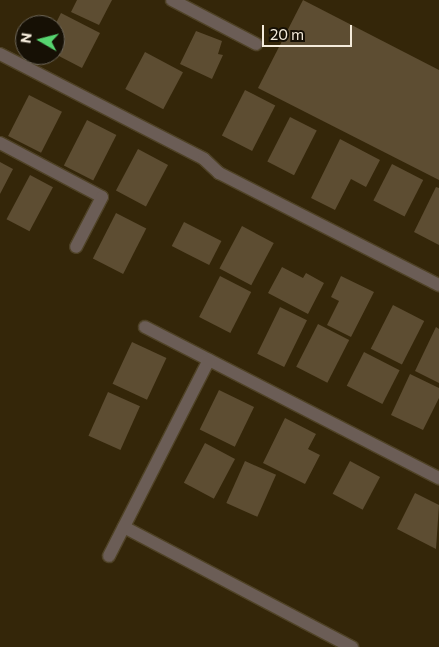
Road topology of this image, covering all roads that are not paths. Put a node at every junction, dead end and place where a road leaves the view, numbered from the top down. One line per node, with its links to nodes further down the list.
1 (172, 0): 2 (street)
2 (256, 44)
3 (0, 54): 6 (street)
4 (0, 143): 5 (street)
5 (76, 247)
6 (439, 285)
7 (145, 327): 8 (street)
8 (209, 360): 9 (street); 10 (street)
9 (439, 478)
10 (124, 527): 11 (street); 12 (street)
11 (109, 556)
12 (352, 647)

